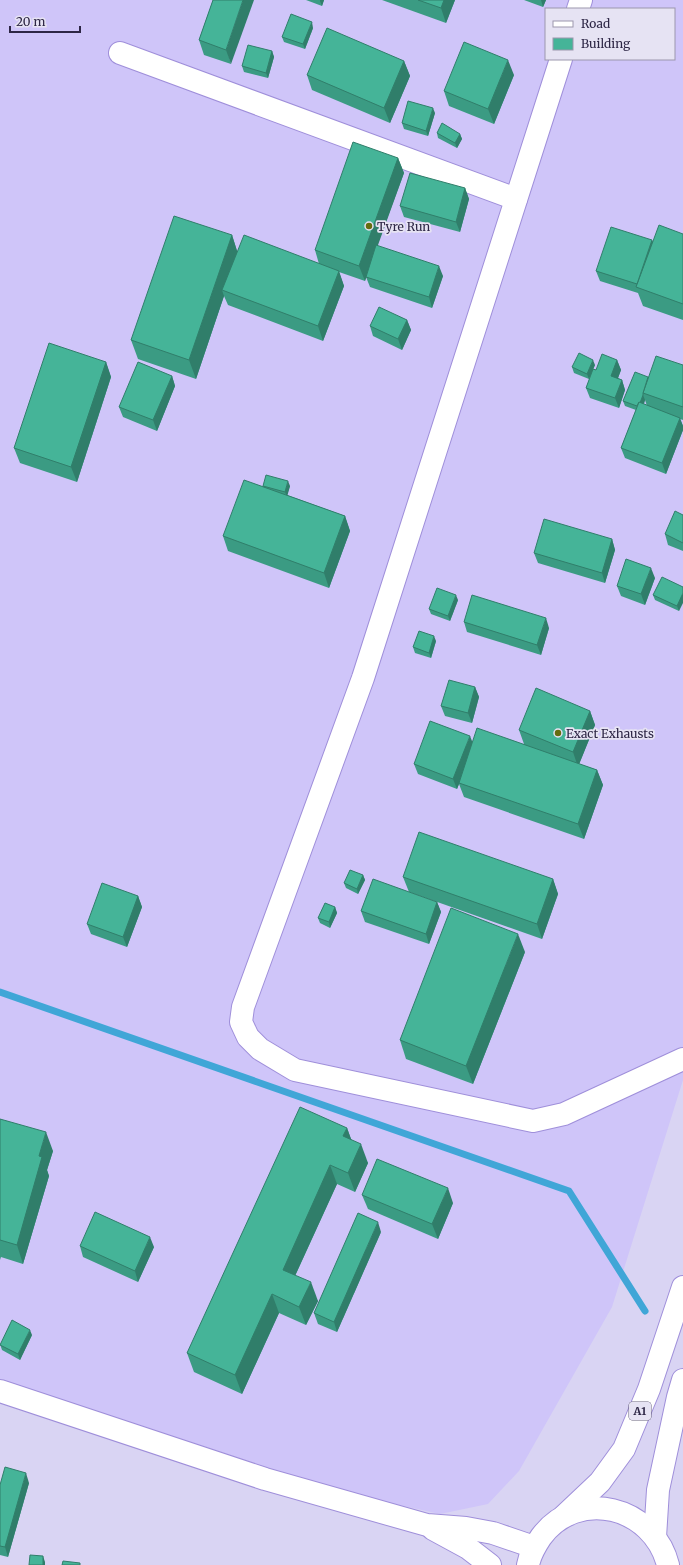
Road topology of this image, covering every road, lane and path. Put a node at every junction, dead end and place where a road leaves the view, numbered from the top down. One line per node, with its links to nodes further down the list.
1 (120, 54): 3 (main road)
2 (561, 60): 3 (main road)
3 (516, 199): 4 (main road)
4 (683, 1059)
5 (683, 1287): 8 (main road, A1)
6 (683, 1380): 10 (main road)
7 (0, 1391): 9 (main road)
8 (564, 1516): 10 (main road, A1); 11 (main road, A1)
9 (427, 1525): 11 (main road); 12 (main road)
10 (655, 1537): 13 (main road, A1)
11 (531, 1556)
12 (490, 1565)
13 (668, 1565)

